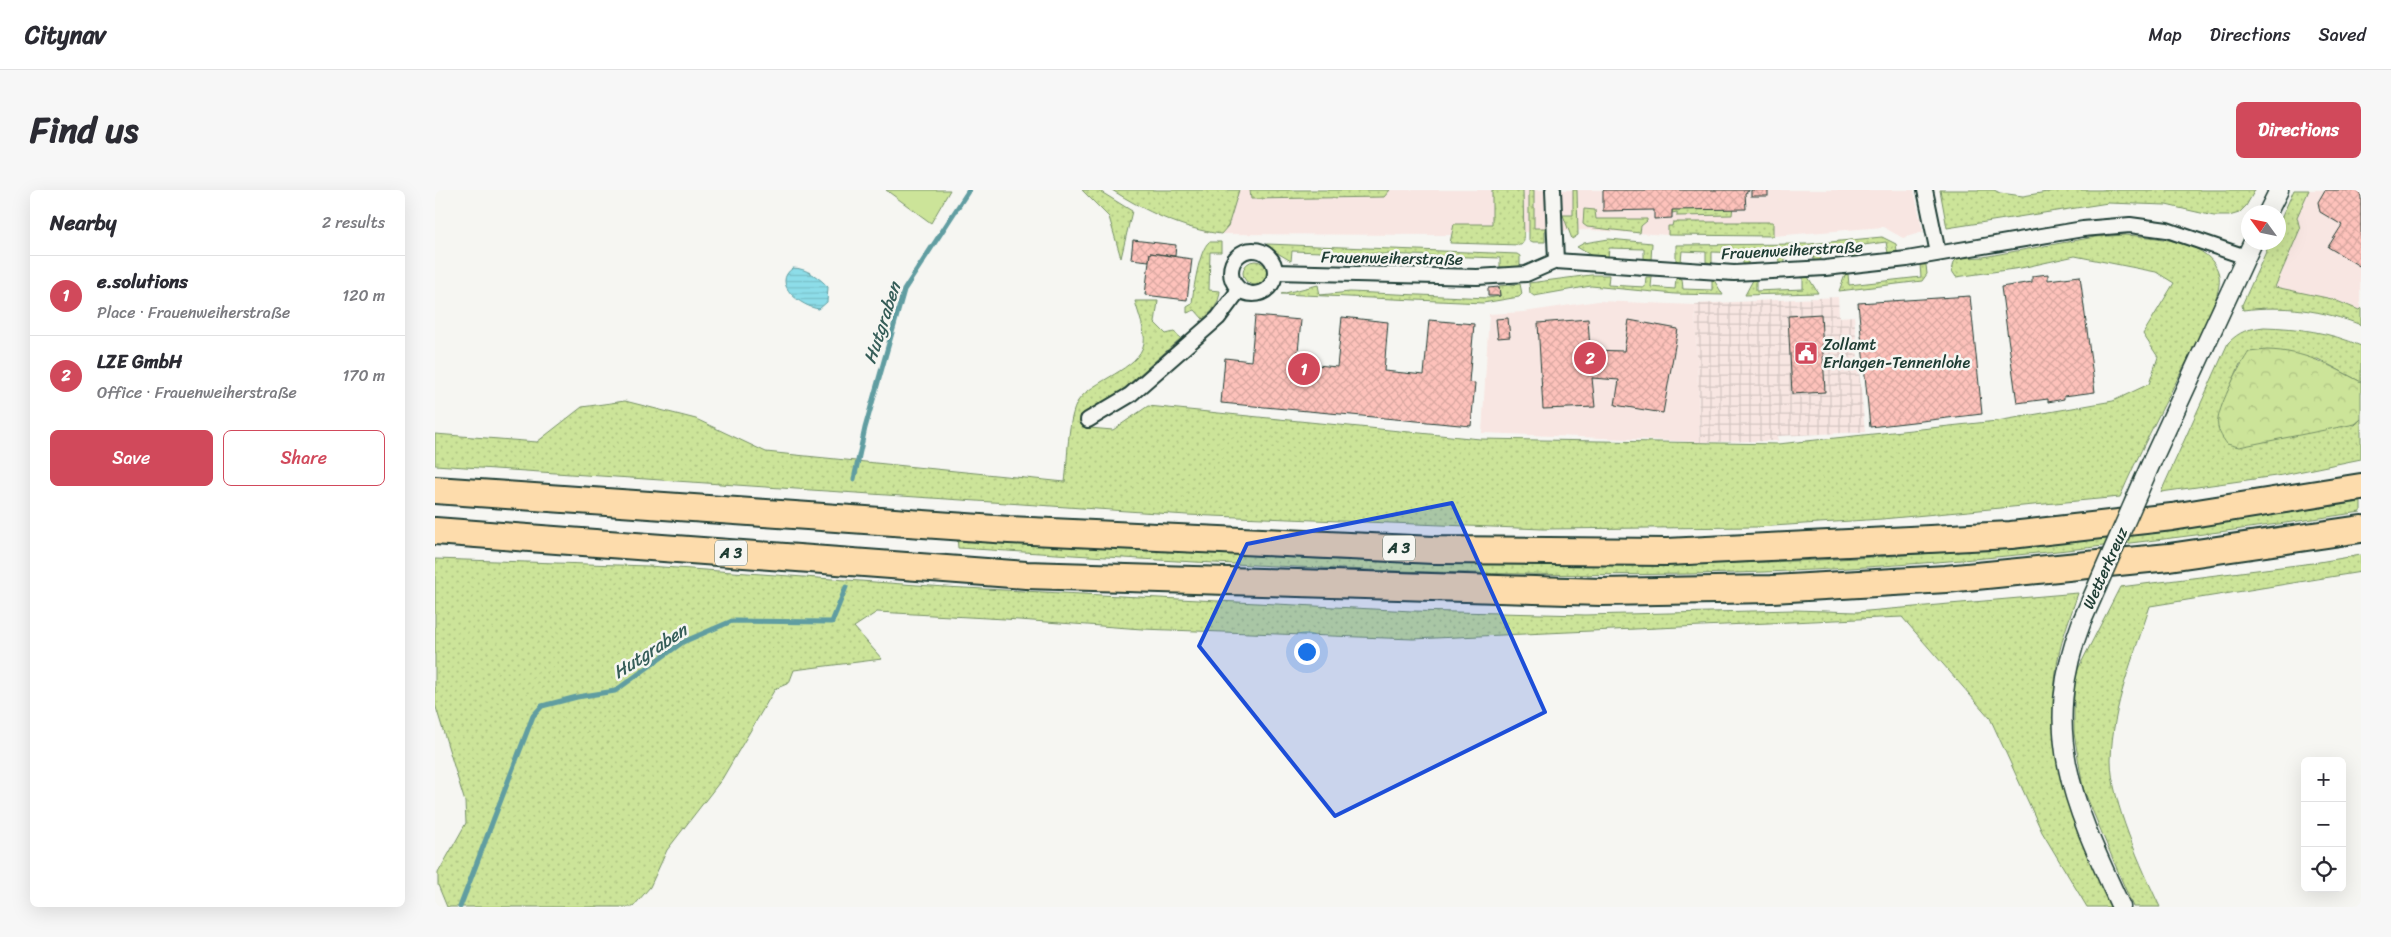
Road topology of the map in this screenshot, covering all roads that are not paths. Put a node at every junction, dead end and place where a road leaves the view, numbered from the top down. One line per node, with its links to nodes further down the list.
1 (1553, 190): 8 (street)
2 (1925, 190): 7 (street)
3 (2279, 190): 4 (street)
4 (2272, 205)
5 (2241, 248): 7 (street, Frauenweiherstraße)
6 (2250, 250): 16 (street, Wetterkreuz, bridge)
7 (1938, 253): 8 (street, Frauenweiherstraße)
8 (1556, 261): 9 (street, Frauenweiherstraße)
9 (1275, 272): 10 (street); 10 (street)
10 (1239, 290): 11 (street)
11 (1088, 420)
12 (2361, 487): 13 (highway, A 3)
13 (435, 490)
14 (2361, 530): 15 (highway, A 3)
15 (435, 531)
16 (2121, 907)

